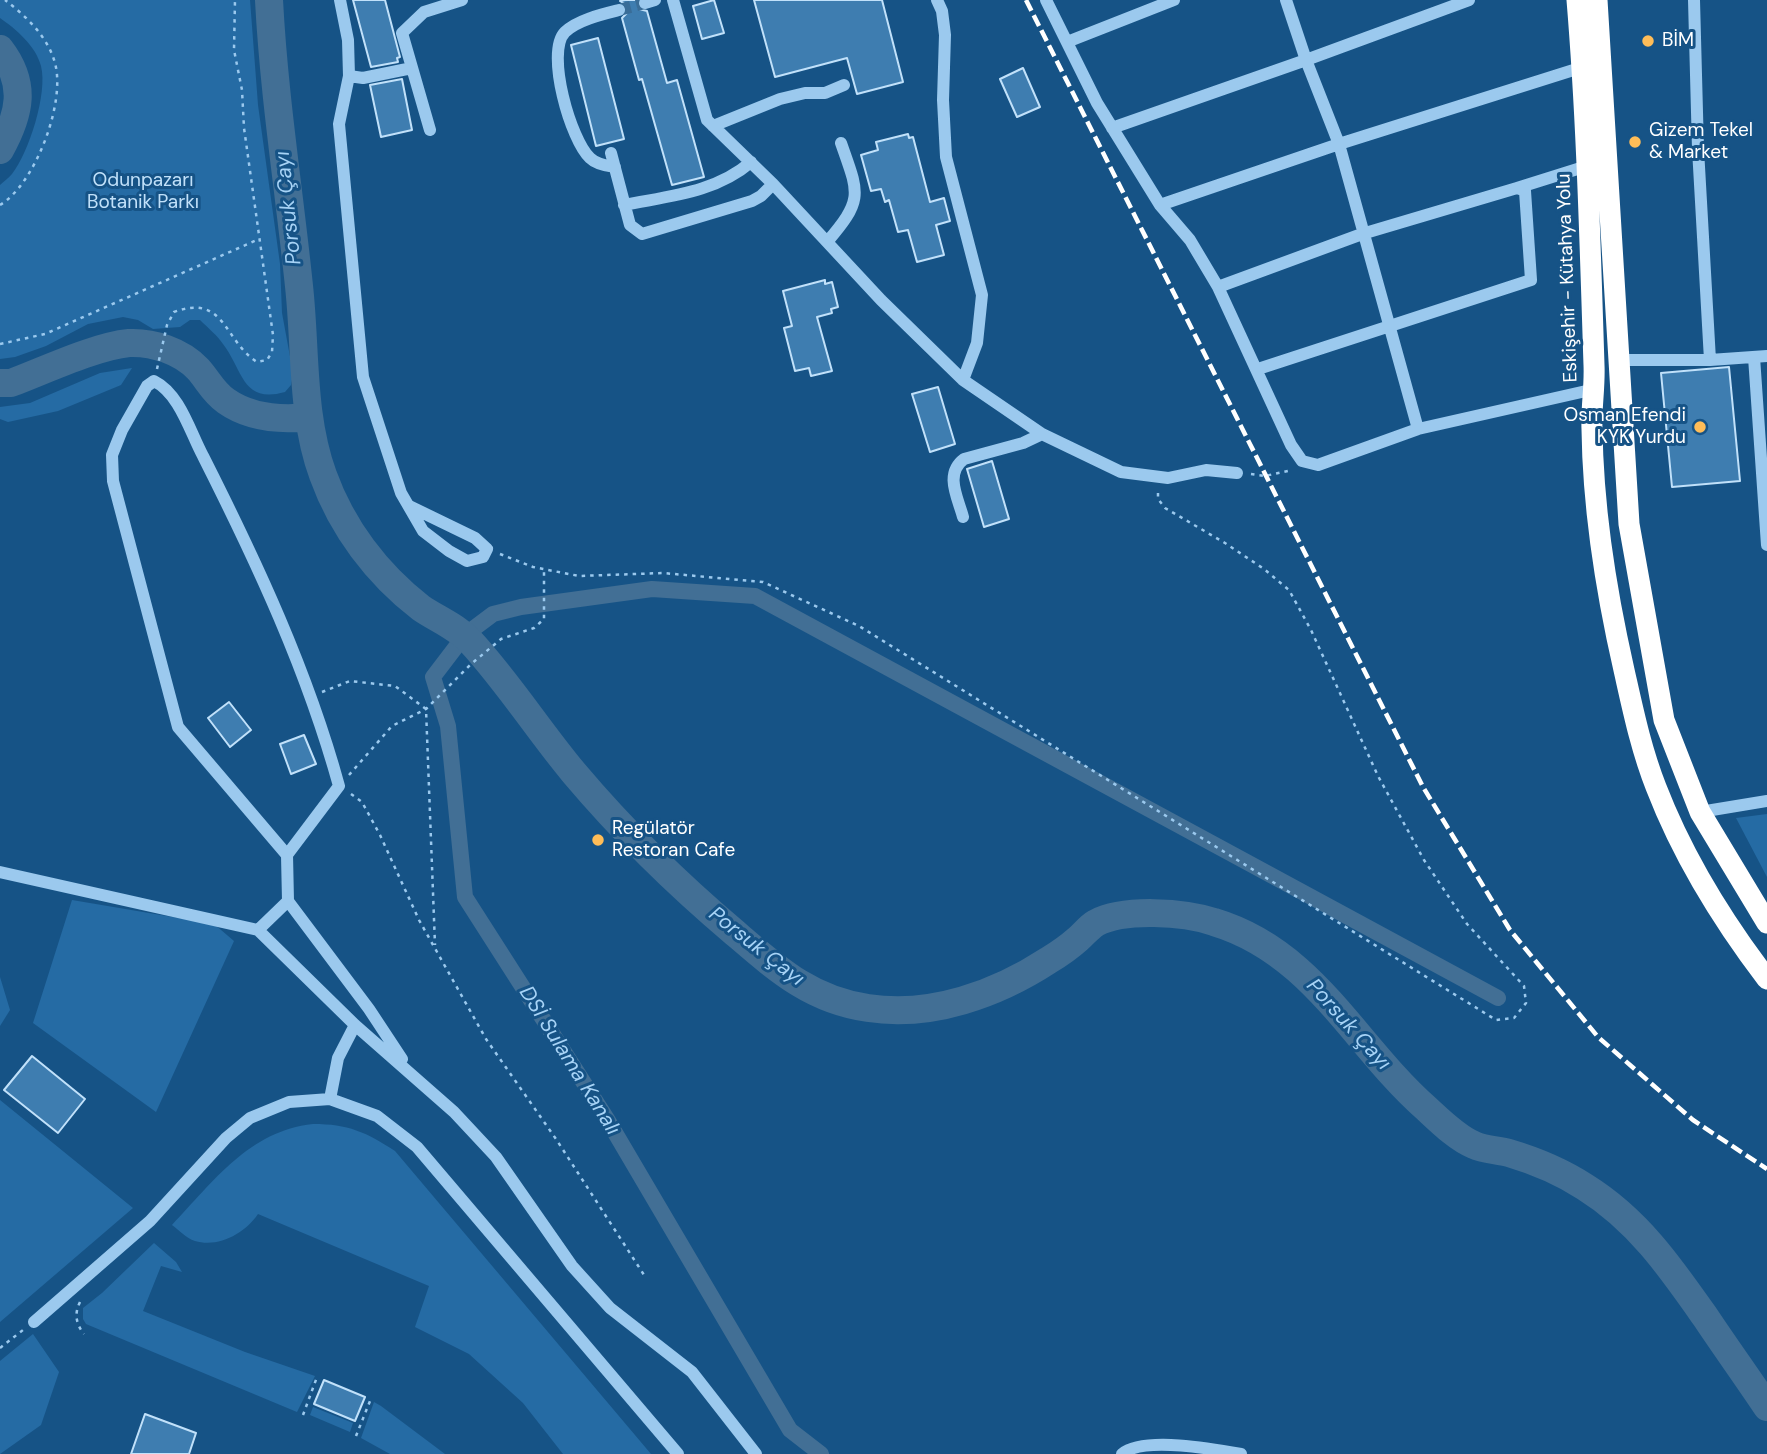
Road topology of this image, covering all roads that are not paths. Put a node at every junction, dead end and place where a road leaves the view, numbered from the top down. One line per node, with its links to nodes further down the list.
1 (340, 0): 17 (street)
2 (462, 0): 16 (street)
3 (673, 0): 19 (street)
4 (937, 0): 40 (street)
5 (1046, 0): 13 (street)
6 (1174, 0): 13 (street)
7 (1286, 0): 14 (street)
8 (1469, 0): 14 (street)
9 (1577, 0): 15 (highway, Eskişehir - Kütahya Yolu)
10 (1597, 0): 37 (highway)
11 (1694, 0): 38 (street)
12 (620, 10): 27 (street)
13 (1067, 42): 20 (street)
14 (1306, 60): 20 (street); 23 (street)
15 (1583, 67): 23 (street); 26 (highway, Eskişehir - Kütahya Yolu)
16 (412, 68): 17 (street); 21 (street)
17 (349, 76): 45 (street)
18 (845, 85): 19 (street)
19 (713, 126): 25 (street)
20 (1112, 128): 31 (street)
21 (430, 130)
22 (841, 143): 33 (street)
23 (1339, 144): 31 (street); 32 (street)
24 (611, 153): 27 (street)
25 (751, 162): 28 (street); 30 (street)
26 (1587, 166): 29 (street); 41 (highway, Eskişehir - Kütahya Yolu)
27 (615, 167): 30 (street)
28 (773, 184): 30 (street); 33 (street)
29 (1517, 188): 32 (street); 35 (street)
30 (624, 205)
31 (1160, 205): 34 (street)
32 (1362, 234): 34 (street); 35 (street)
33 (827, 242): 40 (street)
34 (1218, 287): 39 (street)
35 (1388, 328): 39 (street); 42 (street)
36 (1760, 357): 38 (street); 47 (street)
37 (1618, 360): 38 (street); 49 (highway)
38 (1710, 360)
39 (1258, 369): 42 (street)
40 (963, 380): 43 (street)
41 (1595, 389): 42 (street); 55 (highway, Eskişehir - Kütahya Yolu)
42 (1418, 429)
43 (1042, 433): 44 (street); 46 (street)
44 (1237, 472)
45 (409, 506): 45 (street)
46 (963, 517)
47 (1767, 545)
48 (1767, 801): 49 (street)
49 (1700, 812): 53 (highway)
50 (287, 856): 50 (street); 52 (street)
51 (0, 872): 54 (street)
52 (288, 901): 54 (street); 57 (street)
53 (1767, 923)
54 (258, 929): 56 (street)
55 (1767, 979)
56 (355, 1025): 57 (street); 58 (street)
57 (410, 1071): 61 (street)
58 (330, 1099): 59 (street); 60 (street)
59 (34, 1322)
60 (678, 1454)
61 (756, 1454)
62 (1122, 1454): 63 (street)
63 (1241, 1454)

